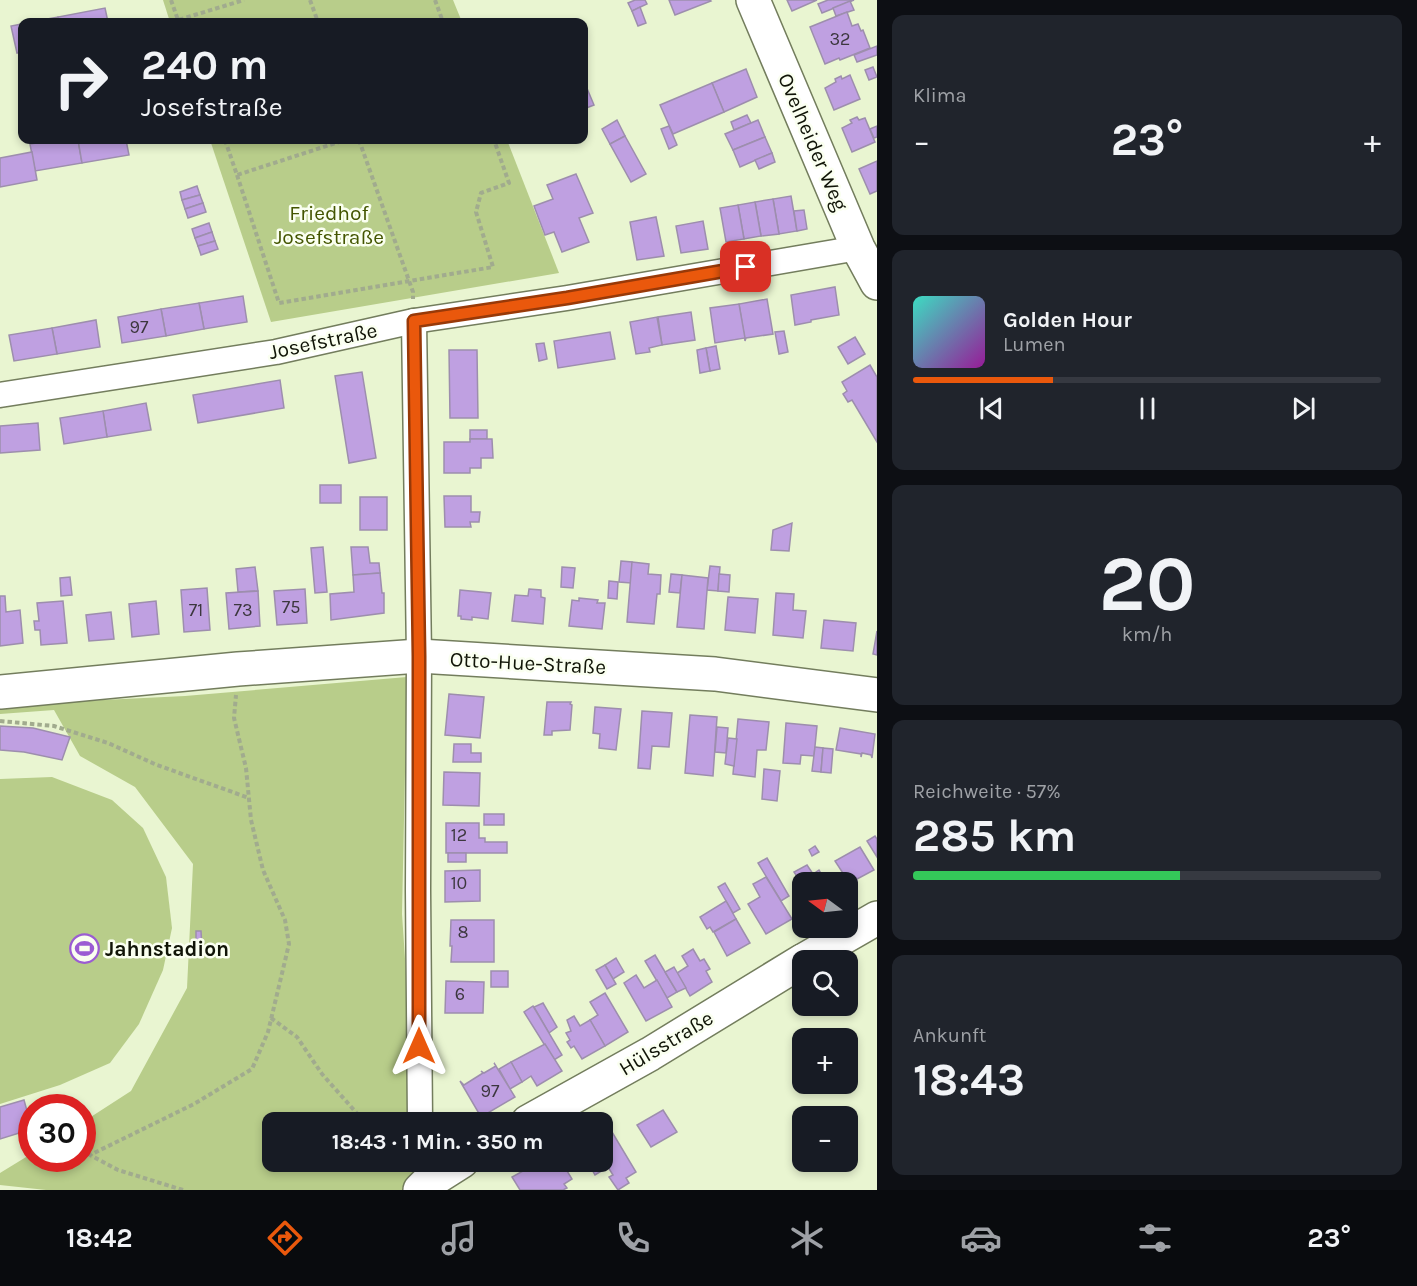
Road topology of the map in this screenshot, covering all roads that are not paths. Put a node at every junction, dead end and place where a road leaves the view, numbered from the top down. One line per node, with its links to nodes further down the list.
1 (753, 0): 2 (street, Ovelheider Weg)
2 (858, 248): 3 (street, Ovelheider Weg); 4 (street, Josefstraße)
3 (877, 283)
4 (414, 321): 5 (street, Josefstraße); 6 (street)
5 (0, 395)
6 (419, 656): 7 (street, Otto-Hue-Straße); 8 (street, Otto-Hue-Straße); 12 (street)
7 (0, 692)
8 (877, 695)
9 (877, 918): 10 (street, Hülsstraße)
10 (821, 950)
11 (792, 967): 13 (street, Hülsstraße)
12 (420, 1112)
13 (546, 1112)
14 (437, 1172): 15 (street)
15 (423, 1178)

